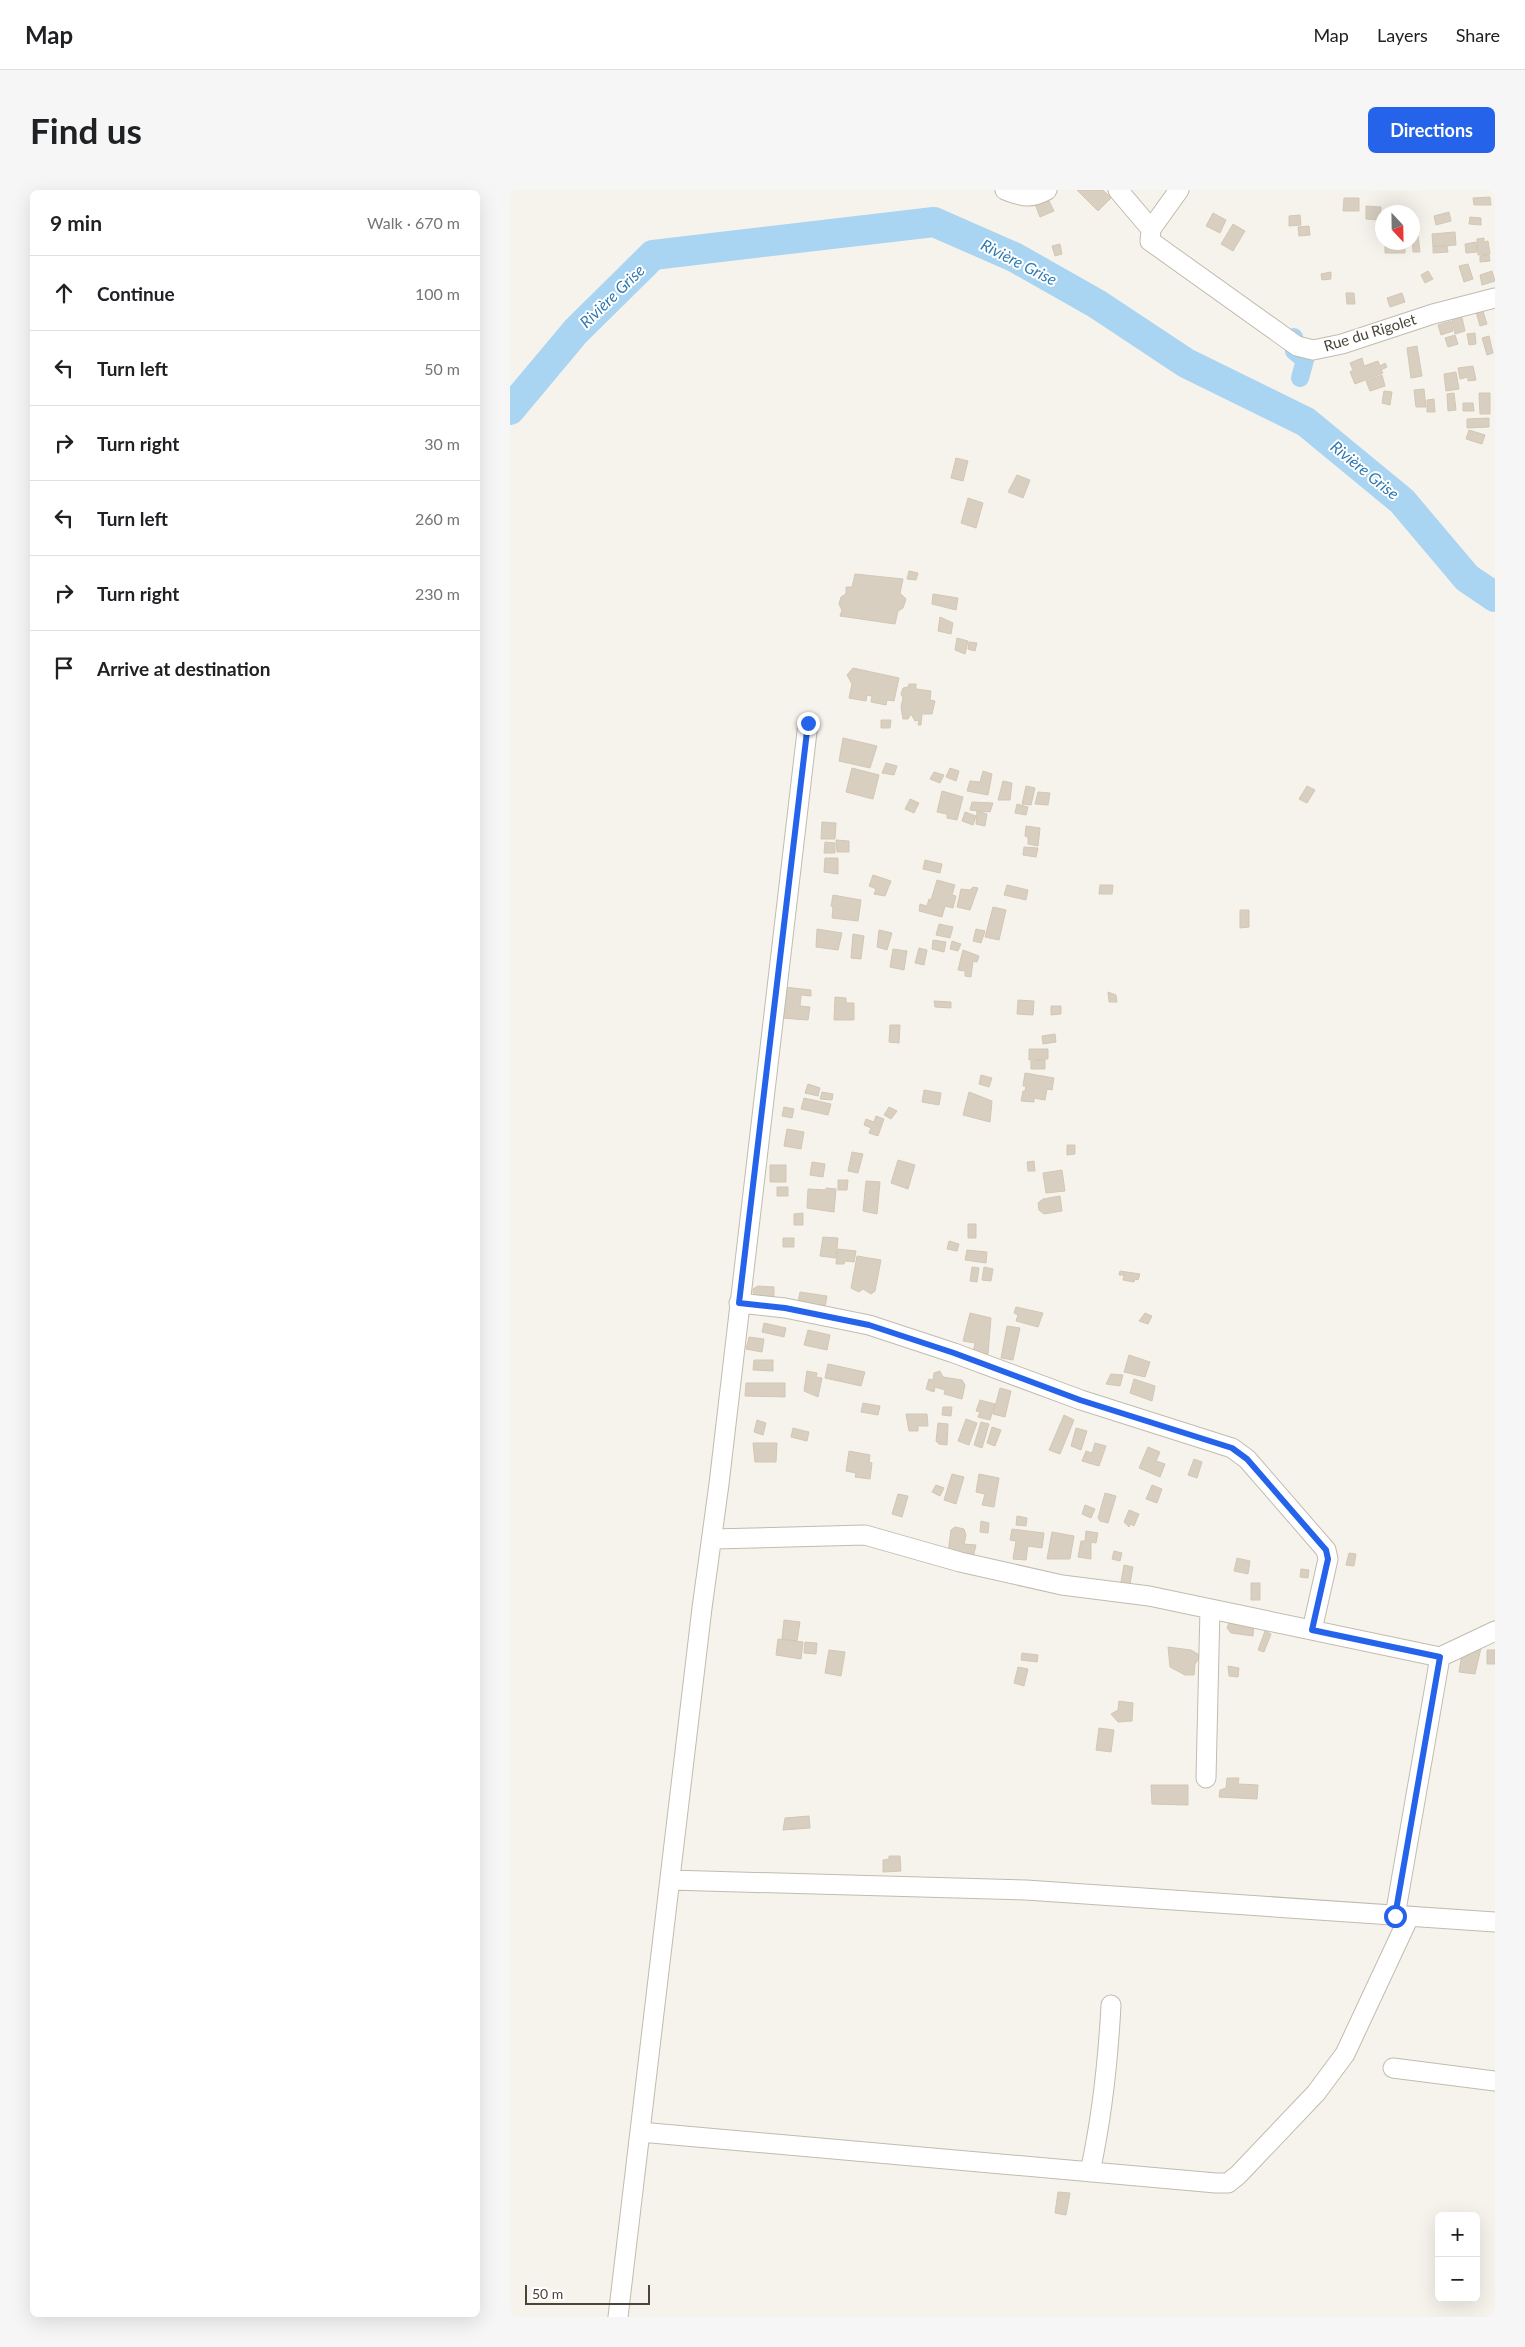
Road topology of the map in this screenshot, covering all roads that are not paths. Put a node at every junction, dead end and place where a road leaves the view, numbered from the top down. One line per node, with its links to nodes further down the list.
1 (1005, 190): 5 (street)
2 (1047, 190): 5 (street)
3 (1118, 190): 6 (street, Rue du Rigolet)
4 (1178, 190): 6 (street)
5 (1024, 194)
6 (1153, 238): 7 (street, Rue du Rigolet)
7 (1495, 298)
8 (808, 723): 9 (street)
9 (739, 1303): 10 (street); 12 (street)
10 (712, 1538): 11 (street); 16 (street)
11 (1210, 1609): 12 (street); 15 (street)
12 (1312, 1630): 14 (street)
13 (1495, 1631): 14 (street)
14 (1440, 1657): 17 (street)
15 (1206, 1778)
16 (670, 1880): 17 (street); 22 (street)
17 (1402, 1916): 18 (street); 23 (street)
18 (1495, 1922)
19 (1111, 2005): 23 (street)
20 (1393, 2068): 21 (street)
21 (1495, 2081)
22 (640, 2132): 23 (street); 24 (street)
23 (1090, 2172)
24 (618, 2317)

